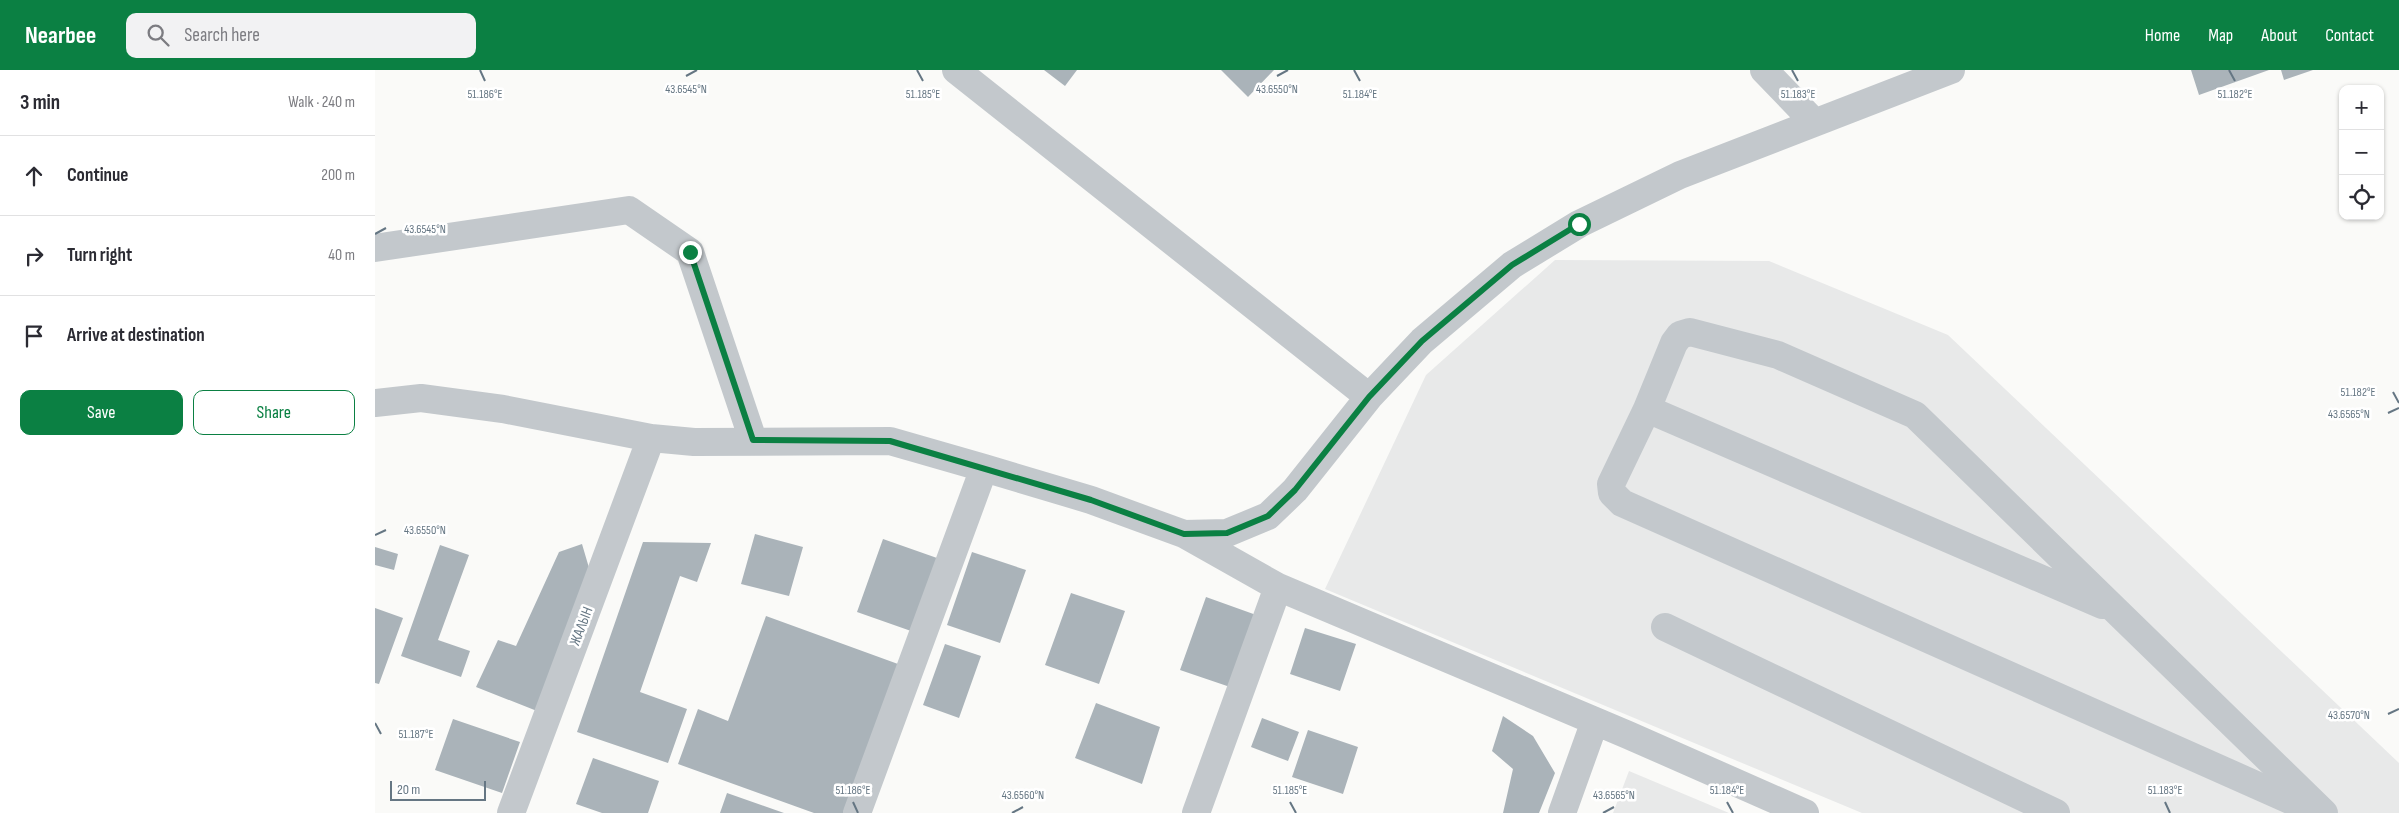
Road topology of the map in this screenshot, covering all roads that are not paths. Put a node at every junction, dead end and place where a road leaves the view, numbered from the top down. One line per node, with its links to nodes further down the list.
1 (956, 70): 6 (street)
2 (1764, 70): 4 (street)
3 (1951, 70): 4 (street)
4 (1814, 122): 6 (street)
5 (375, 248): 10 (street)
6 (1369, 397): 12 (street)
7 (375, 404): 9 (street)
8 (1647, 409): 14 (street); 14 (street); 23 (street)
9 (651, 438): 10 (street); 17 (street, ЖАЛЫН)
10 (753, 440): 11 (street)
11 (984, 468): 12 (street); 18 (street)
12 (1184, 534): 13 (street)
13 (1278, 587): 16 (street); 19 (street)
14 (2116, 611): 24 (street)
15 (1665, 627): 22 (street)
16 (1595, 721): 20 (street); 21 (street)
17 (511, 813)
18 (857, 813)
19 (1196, 813)
20 (1562, 813)
21 (1805, 813)
22 (2056, 813)
23 (2319, 813)
24 (2324, 813)

